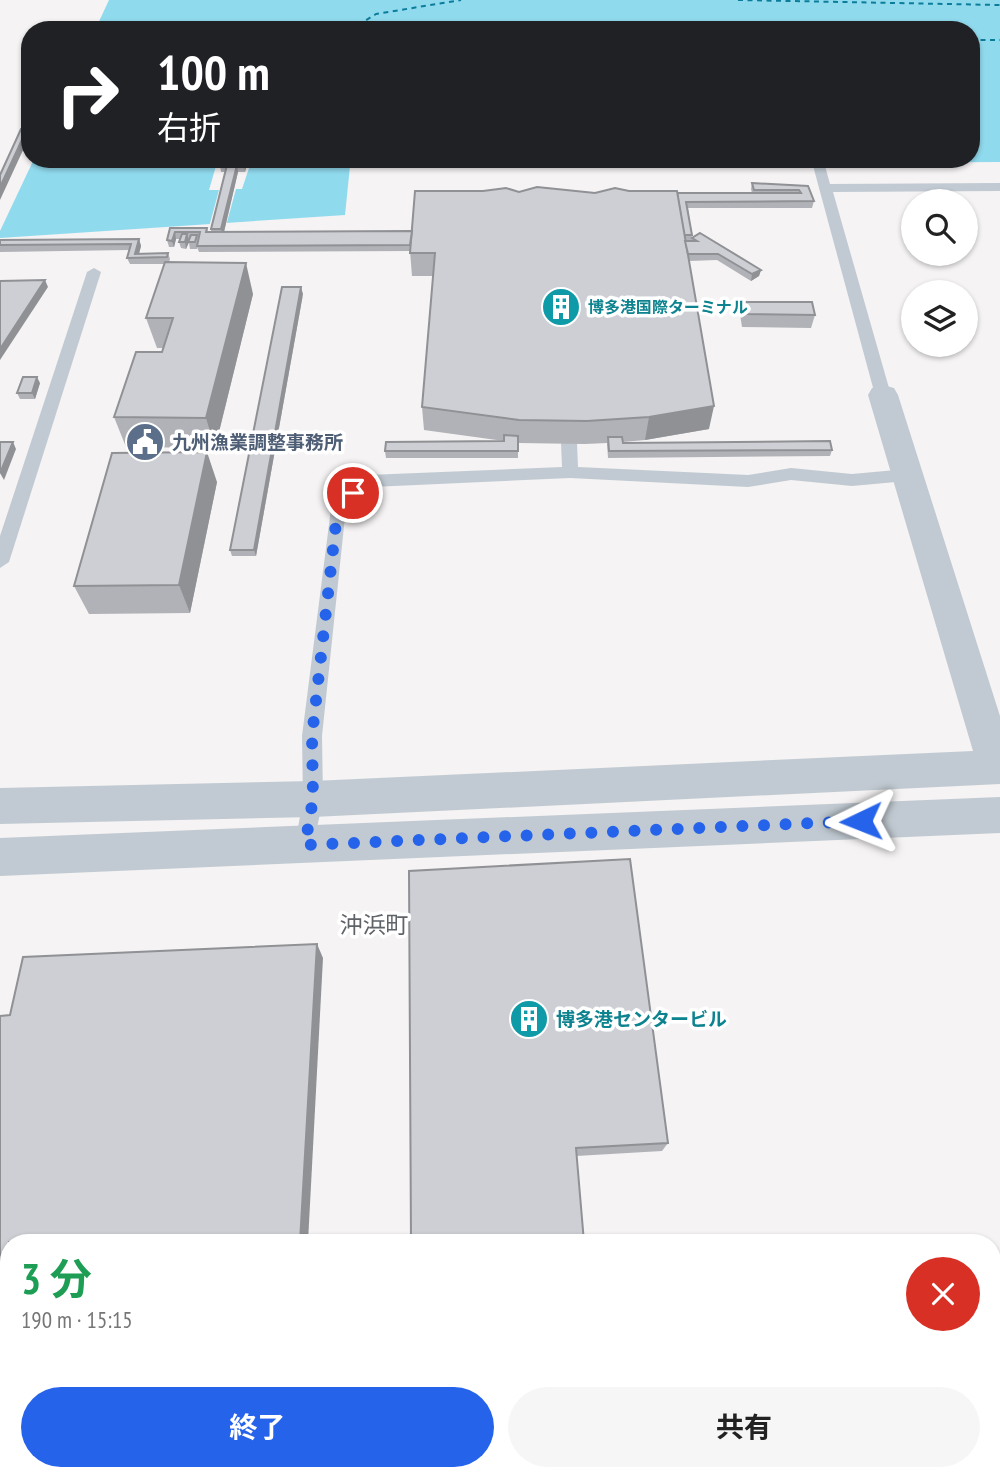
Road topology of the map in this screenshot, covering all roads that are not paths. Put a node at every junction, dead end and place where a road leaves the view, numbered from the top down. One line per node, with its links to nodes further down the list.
1 (820, 168): 3 (lane)
2 (1000, 187): 3 (lane)
3 (827, 188): 5 (lane)
4 (94, 272): 9 (lane)
5 (883, 395): 8 (street)
6 (567, 405): 7 (lane)
7 (570, 472): 8 (lane); 11 (lane)
8 (908, 475): 10 (street)
9 (0, 562)
10 (999, 768): 11 (street)
11 (313, 799): 12 (street); 14 (lane)
12 (0, 806)
13 (1000, 815): 14 (street)
14 (305, 845): 15 (street)
15 (0, 857)

